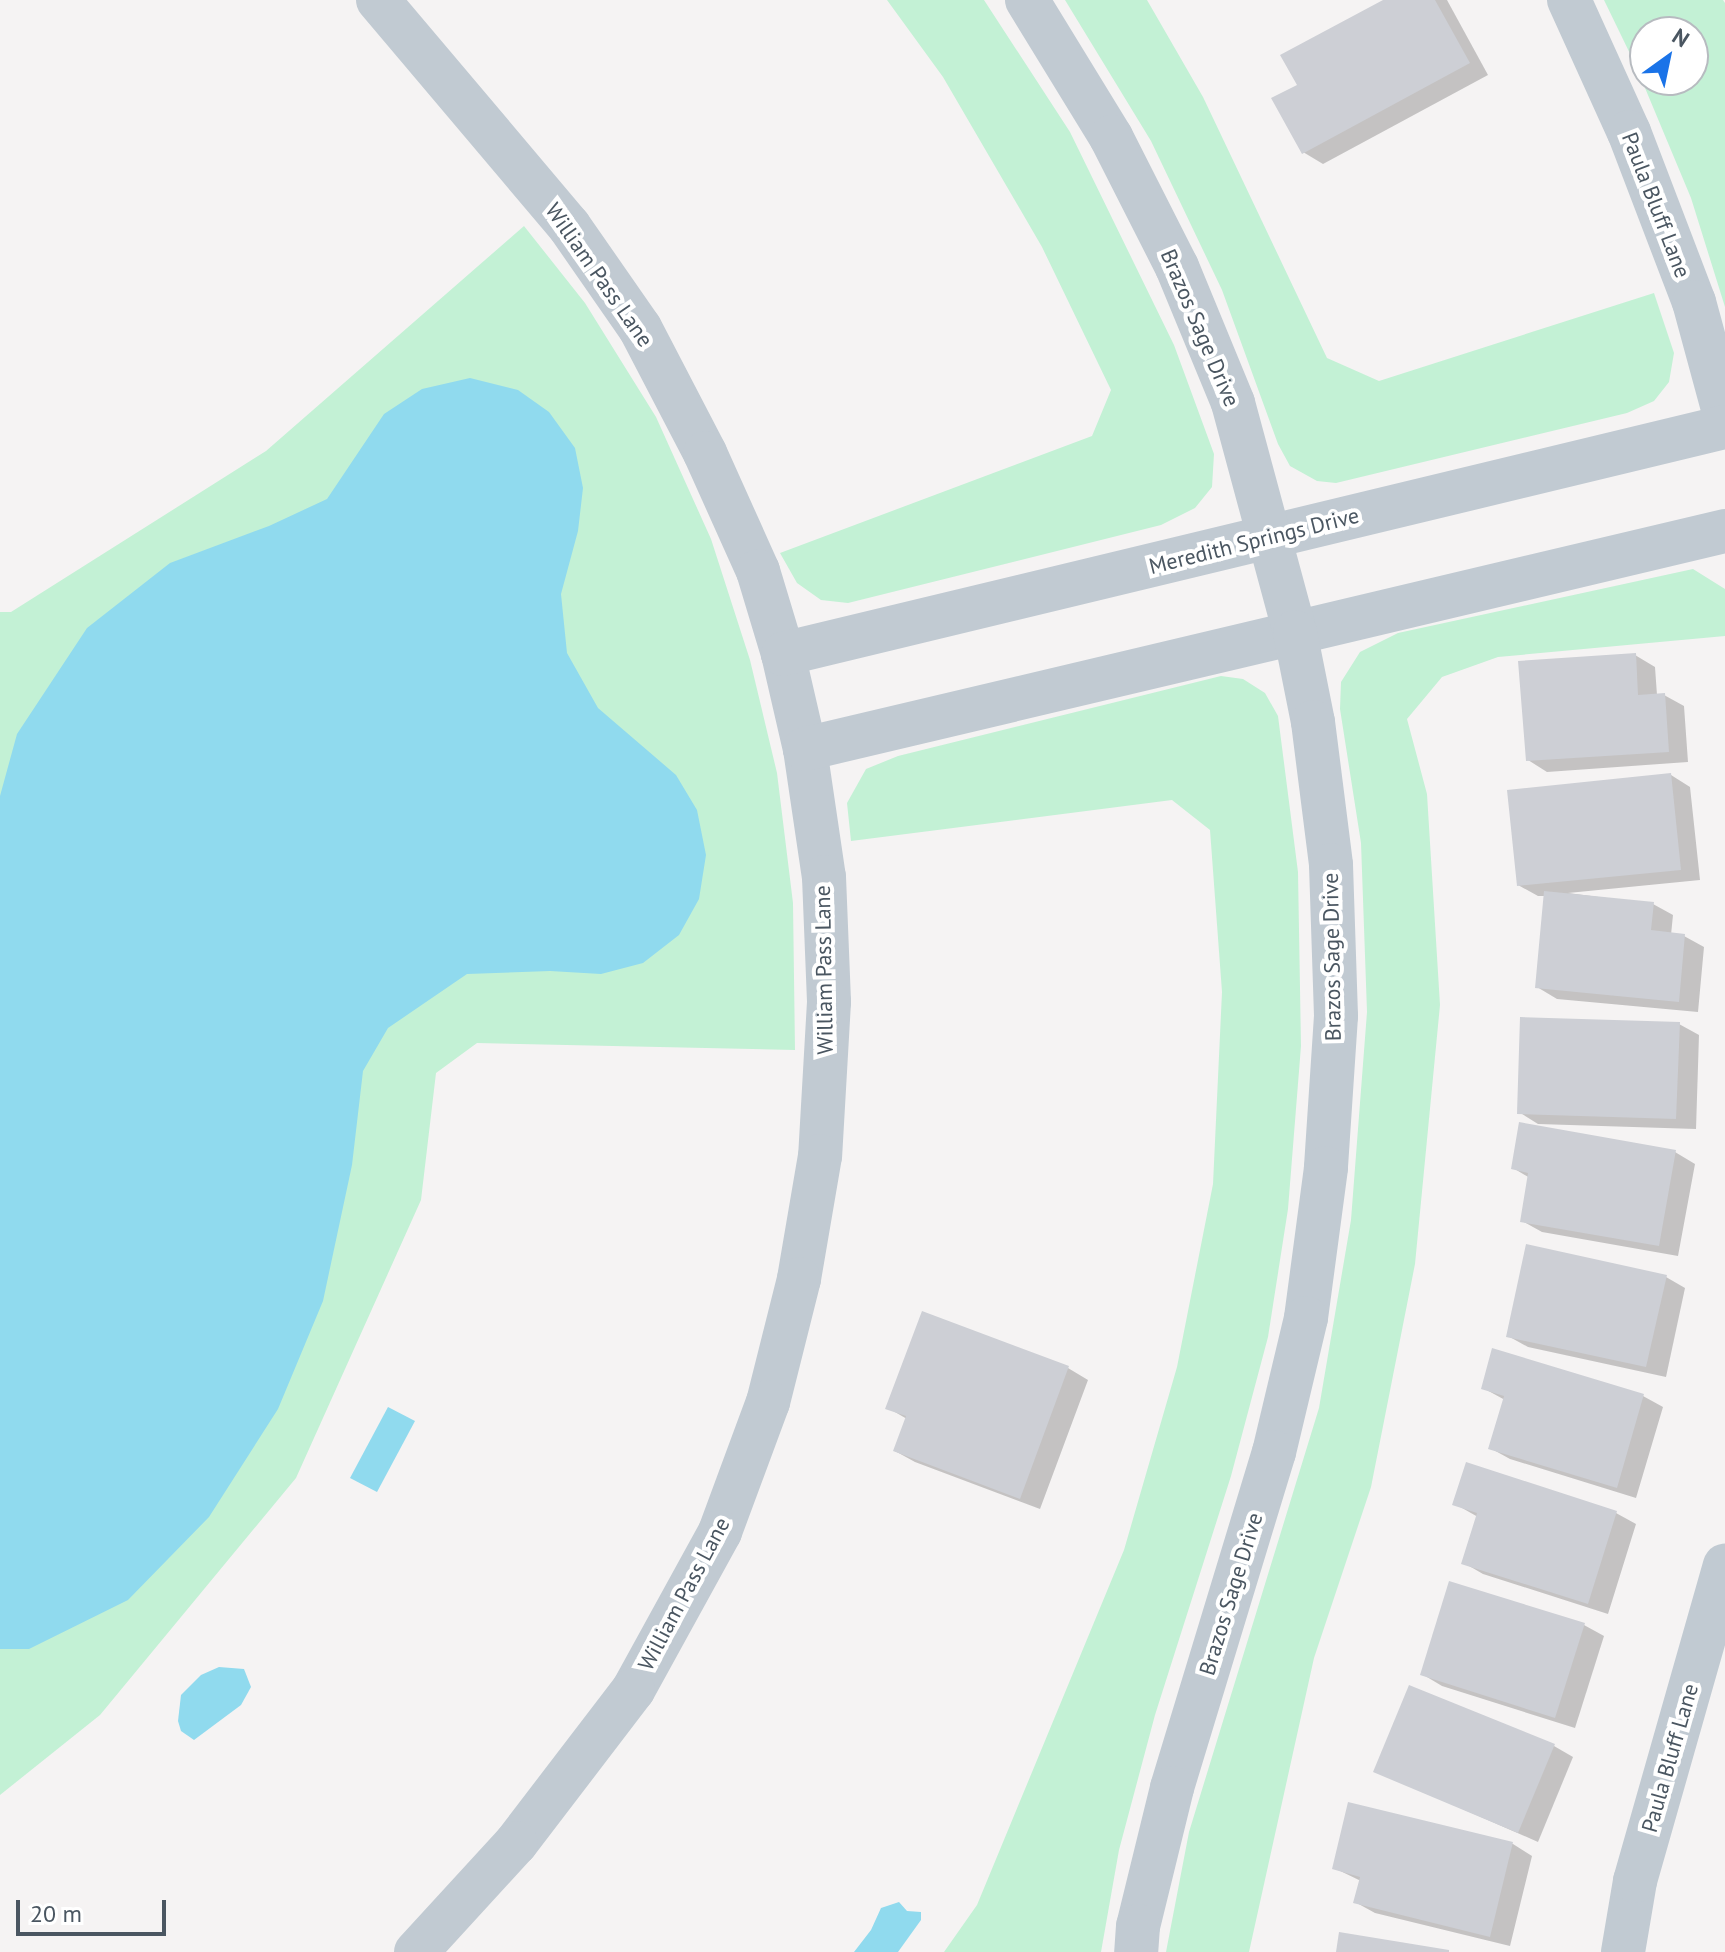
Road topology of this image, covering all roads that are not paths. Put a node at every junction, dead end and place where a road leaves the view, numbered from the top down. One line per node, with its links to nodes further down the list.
1 (378, 0): 9 (street, William Pass Lane)
2 (1027, 0): 7 (street, Brazos Sage Drive)
3 (1569, 0): 4 (street, Paula Bluff Lane)
4 (1725, 416)
5 (1725, 427): 7 (street, Meredith Springs Drive)
6 (1725, 531): 8 (street)
7 (1271, 536): 8 (street, Brazos Sage Drive); 9 (street, Meredith Springs Drive)
8 (1295, 632): 10 (street); 13 (street, Brazos Sage Drive)
9 (783, 654): 10 (street, William Pass Lane)
10 (805, 749): 12 (street, William Pass Lane)
11 (1725, 1566): 14 (street, Paula Bluff Lane)
12 (416, 1952)
13 (1136, 1952)
14 (1623, 1952)

